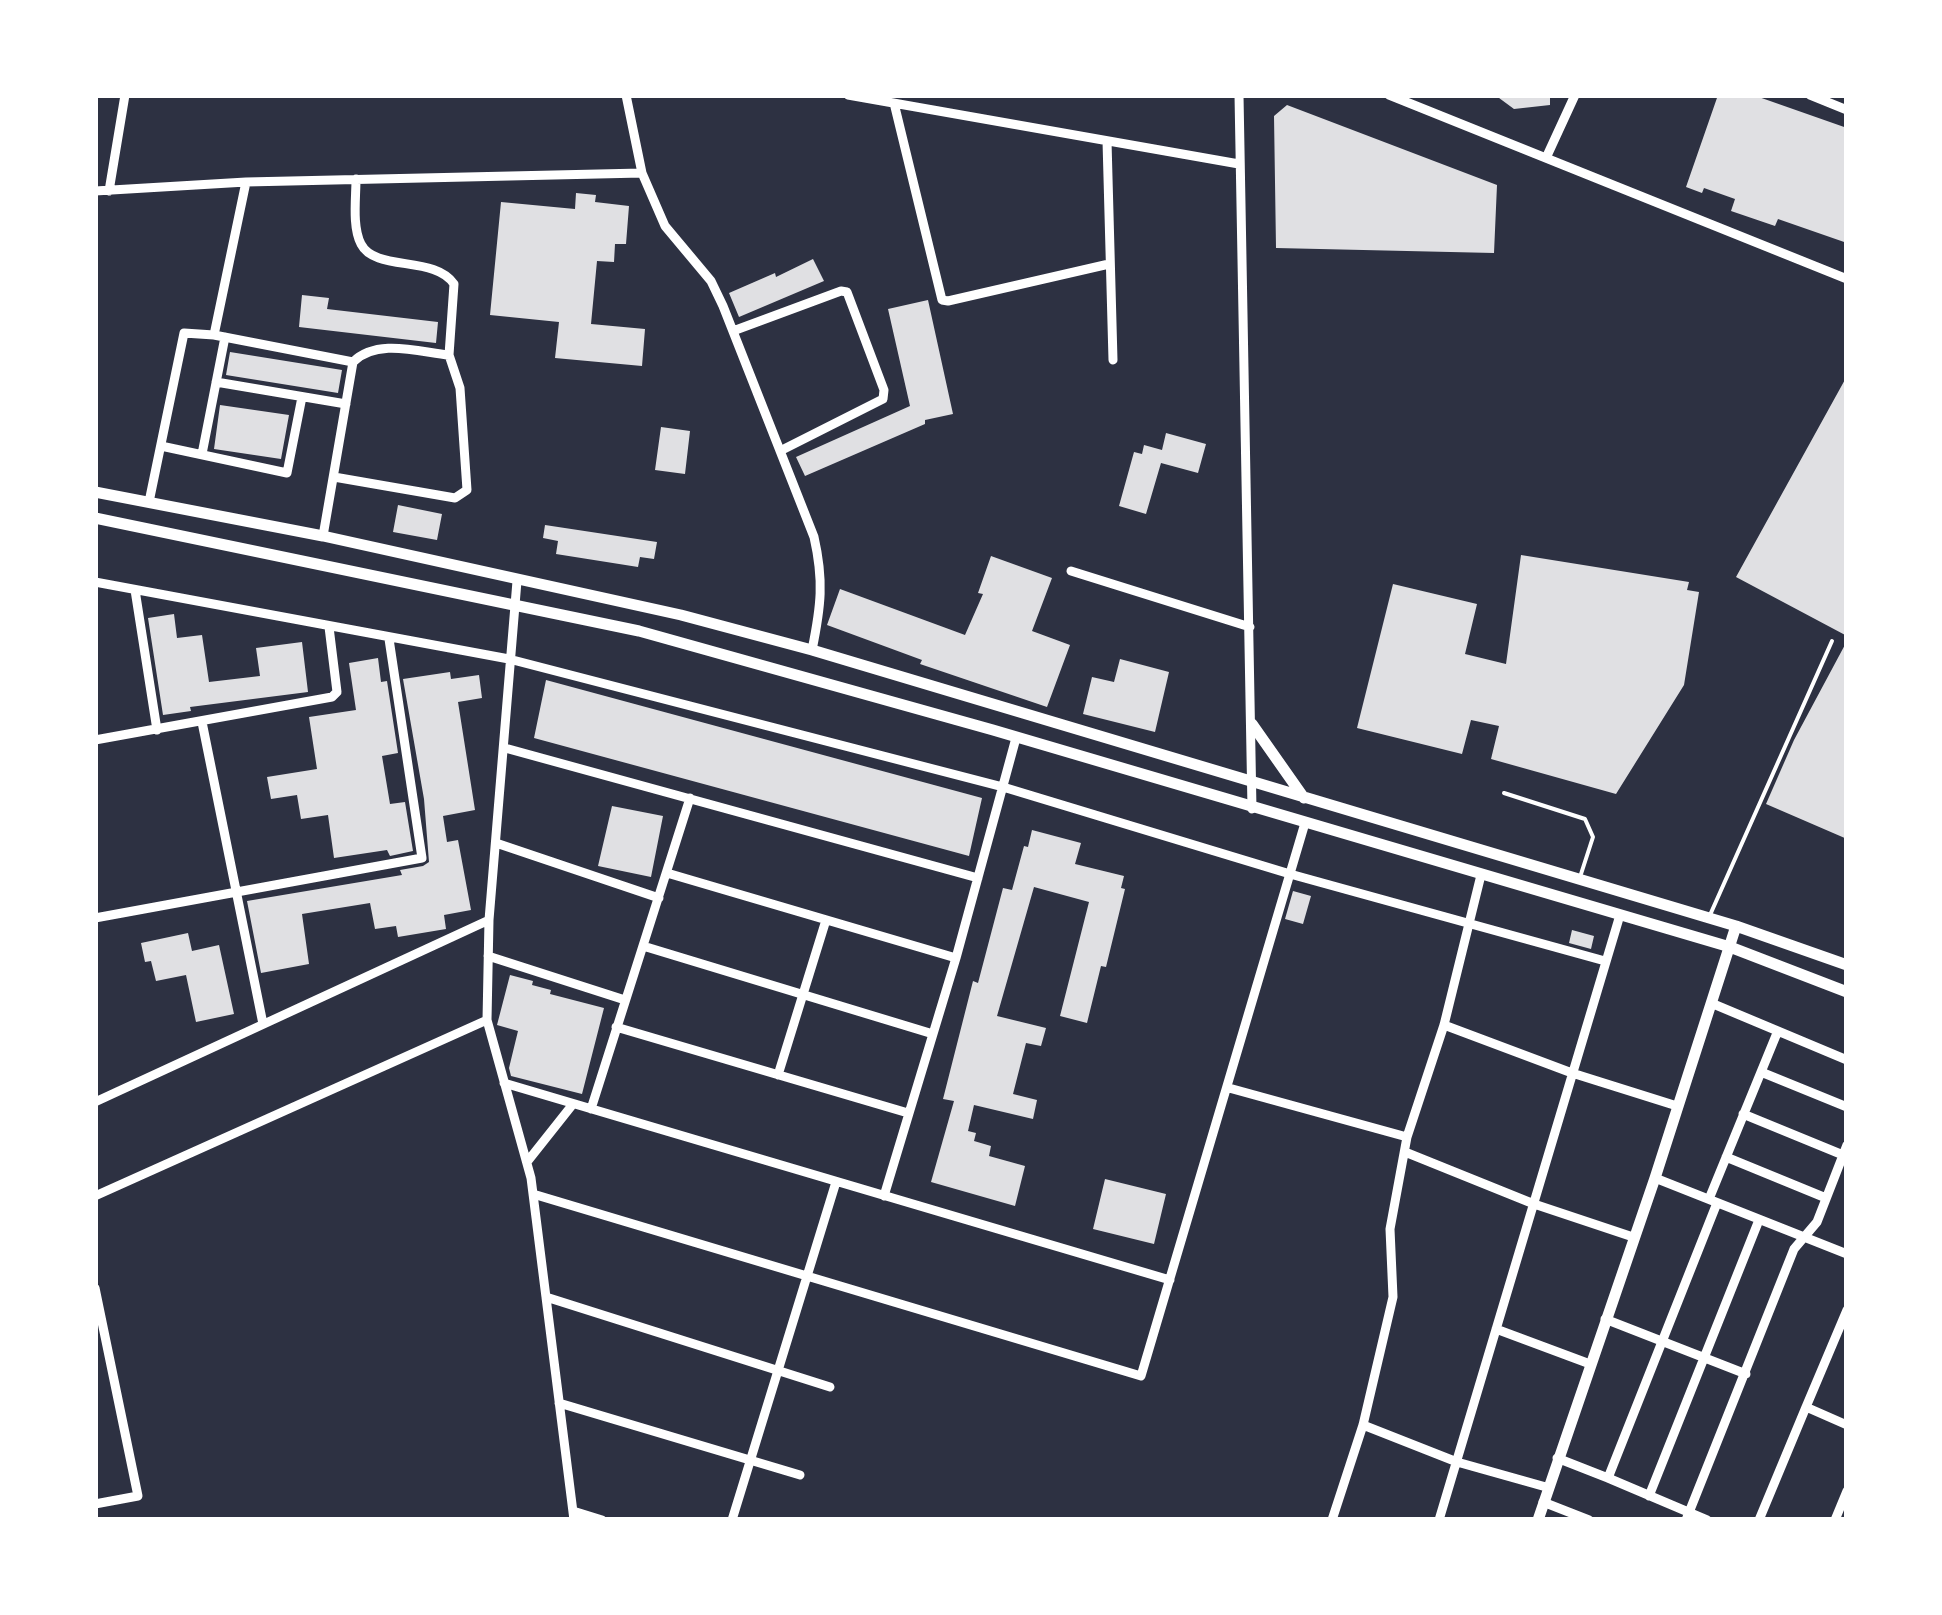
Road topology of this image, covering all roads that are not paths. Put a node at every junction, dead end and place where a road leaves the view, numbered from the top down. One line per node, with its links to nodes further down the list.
1 (125, 95): 17 (street)
2 (626, 95): 13 (street)
3 (848, 95): 8 (street)
4 (1239, 95): 12 (street)
5 (1389, 95): 11 (street)
6 (1576, 95): 11 (street)
7 (1810, 95): 9 (street)
8 (894, 103): 10 (street); 18 (street)
9 (1847, 110)
10 (1106, 141): 12 (street); 18 (street)
11 (1546, 158): 19 (street)
12 (1239, 164): 42 (street)
13 (642, 174): 14 (street); 20 (street)
14 (356, 180): 15 (street); 22 (street)
15 (246, 182): 17 (street); 21 (street)
16 (95, 191): 17 (street)
17 (110, 191)
18 (1109, 264): 23 (street)
19 (1847, 279)
20 (733, 331): 29 (street); 29 (street)
21 (219, 336): 24 (street); 25 (street); 28 (street)
22 (450, 355): 24 (street); 31 (street)
23 (1113, 360)
24 (353, 362): 27 (street)
25 (216, 382): 26 (street); 30 (street)
26 (302, 396): 27 (street); 30 (street)
27 (346, 404): 31 (street)
28 (161, 446): 30 (street); 33 (street)
29 (780, 452): 45 (street)
30 (202, 454)
31 (334, 476): 35 (street)
32 (95, 492): 33 (street)
33 (150, 502): 35 (street)
34 (95, 518): 40 (street)
35 (323, 536): 37 (street)
36 (1071, 571): 42 (street)
37 (517, 581): 40 (street); 45 (street)
38 (95, 582): 39 (street)
39 (135, 590): 41 (street); 49 (street)
40 (514, 606): 46 (street); 50 (street)
41 (328, 627): 43 (street); 47 (street)
42 (1250, 627): 48 (street)
43 (388, 639): 46 (street); 66 (street)
44 (1832, 641): 70 (lane)
45 (812, 650): 53 (street)
46 (509, 660): 52 (street); 54 (street)
47 (202, 722): 49 (street); 66 (street)
48 (1252, 724): 53 (street); 57 (street)
49 (157, 730): 51 (street)
50 (1016, 738): 54 (street); 58 (street)
51 (95, 740)
52 (505, 748): 56 (street); 60 (street)
53 (1251, 783): 57 (street); 58 (street)
54 (1002, 787): 62 (street); 64 (street)
55 (1504, 793): 65 (lane)
56 (690, 798): 61 (street); 64 (street)
57 (1304, 798): 65 (street)
58 (1252, 809): 59 (street)
59 (1304, 823): 62 (street); 63 (street)
60 (496, 844): 67 (street); 71 (street)
61 (667, 873): 67 (street); 72 (street)
62 (1290, 874): 73 (street); 96 (street)
63 (1480, 876): 68 (street); 73 (street)
64 (978, 878): 78 (street)
65 (1580, 879): 70 (street)
66 (234, 891): 69 (street); 86 (street)
67 (659, 898): 75 (street)
68 (1620, 915): 76 (street); 80 (street)
69 (95, 918)
70 (1708, 918): 74 (street)
71 (489, 920): 77 (street); 86 (street)
72 (826, 920): 78 (street); 82 (street)
73 (1470, 923): 80 (street); 87 (street)
74 (1736, 926): 76 (street); 79 (street)
75 (643, 946): 82 (street); 83 (street)
76 (1730, 948): 81 (street); 84 (street)
77 (488, 956): 83 (street); 85 (street)
78 (956, 958): 90 (street)
79 (1845, 960)
80 (1605, 962): 93 (street)
81 (1847, 992)
82 (802, 994): 90 (street); 94 (street)
83 (625, 1000): 88 (street)
84 (1711, 1003): 89 (street); 99 (street)
85 (487, 1020): 95 (street); 112 (street)
86 (263, 1024): 97 (street)
87 (1444, 1025): 93 (street); 104 (street)
88 (616, 1027): 94 (street); 101 (street)
89 (1777, 1032): 91 (street); 92 (street)
90 (934, 1034): 102 (street)
91 (1847, 1060)
92 (1761, 1072): 100 (street); 103 (street)
93 (1572, 1073): 99 (street); 116 (street)
94 (778, 1075): 102 (street)
95 (504, 1083): 98 (street); 108 (street)
96 (1229, 1088): 104 (street); 122 (street)
97 (95, 1102)
98 (573, 1104): 101 (street); 108 (street)
99 (1677, 1106): 109 (street)
100 (1847, 1107)
101 (591, 1109): 110 (street)
102 (908, 1114): 113 (street)
103 (1744, 1114): 105 (street); 107 (street)
104 (1407, 1137): 106 (street)
105 (1845, 1150): 114 (street)
106 (1405, 1152): 116 (street); 137 (street)
107 (1726, 1157): 114 (street); 115 (street)
108 (528, 1162): 111 (street)
109 (1654, 1178): 115 (street); 119 (street)
110 (836, 1182): 113 (street); 121 (street)
111 (533, 1194): 121 (street); 124 (street)
112 (95, 1196)
113 (884, 1196): 122 (street)
114 (1826, 1198): 118 (street)
115 (1713, 1201): 117 (street); 128 (street)
116 (1534, 1204): 119 (street); 127 (street)
117 (1758, 1220): 118 (street); 129 (street)
118 (1806, 1236): 120 (street); 132 (street)
119 (1634, 1237): 126 (street)
120 (1847, 1254)
121 (804, 1278): 122 (street); 131 (street)
122 (1170, 1280)
123 (95, 1288): 147 (street)
124 (546, 1297): 131 (street); 134 (street)
125 (1847, 1310): 135 (street)
126 (1606, 1319): 128 (street); 130 (street)
127 (1496, 1329): 130 (street); 140 (street)
128 (1663, 1341): 129 (street); 142 (street)
129 (1705, 1357): 132 (street); 145 (street)
130 (1590, 1364): 138 (street)
131 (776, 1370): 133 (street); 139 (street)
132 (1746, 1374): 149 (street)
133 (830, 1387)
134 (560, 1404): 139 (street); 148 (street)
135 (1806, 1407): 136 (street); 157 (street)
136 (1847, 1425)
137 (1364, 1426): 140 (street); 152 (street)
138 (1557, 1458): 142 (street); 143 (street)
139 (749, 1460): 141 (street); 151 (street)
140 (1457, 1462): 143 (street); 153 (street)
141 (800, 1475)
142 (1608, 1478): 145 (street)
143 (1546, 1488): 146 (street)
144 (1847, 1491): 158 (street)
145 (1649, 1496): 149 (street)
146 (1542, 1502): 154 (street); 155 (street)
147 (95, 1504)
148 (574, 1516): 150 (street)
149 (1688, 1516): 156 (street)
150 (602, 1520)
151 (732, 1520)
152 (1332, 1520)
153 (1439, 1520)
154 (1538, 1520)
155 (1589, 1520)
156 (1707, 1520)
157 (1759, 1520)
158 (1835, 1520)

